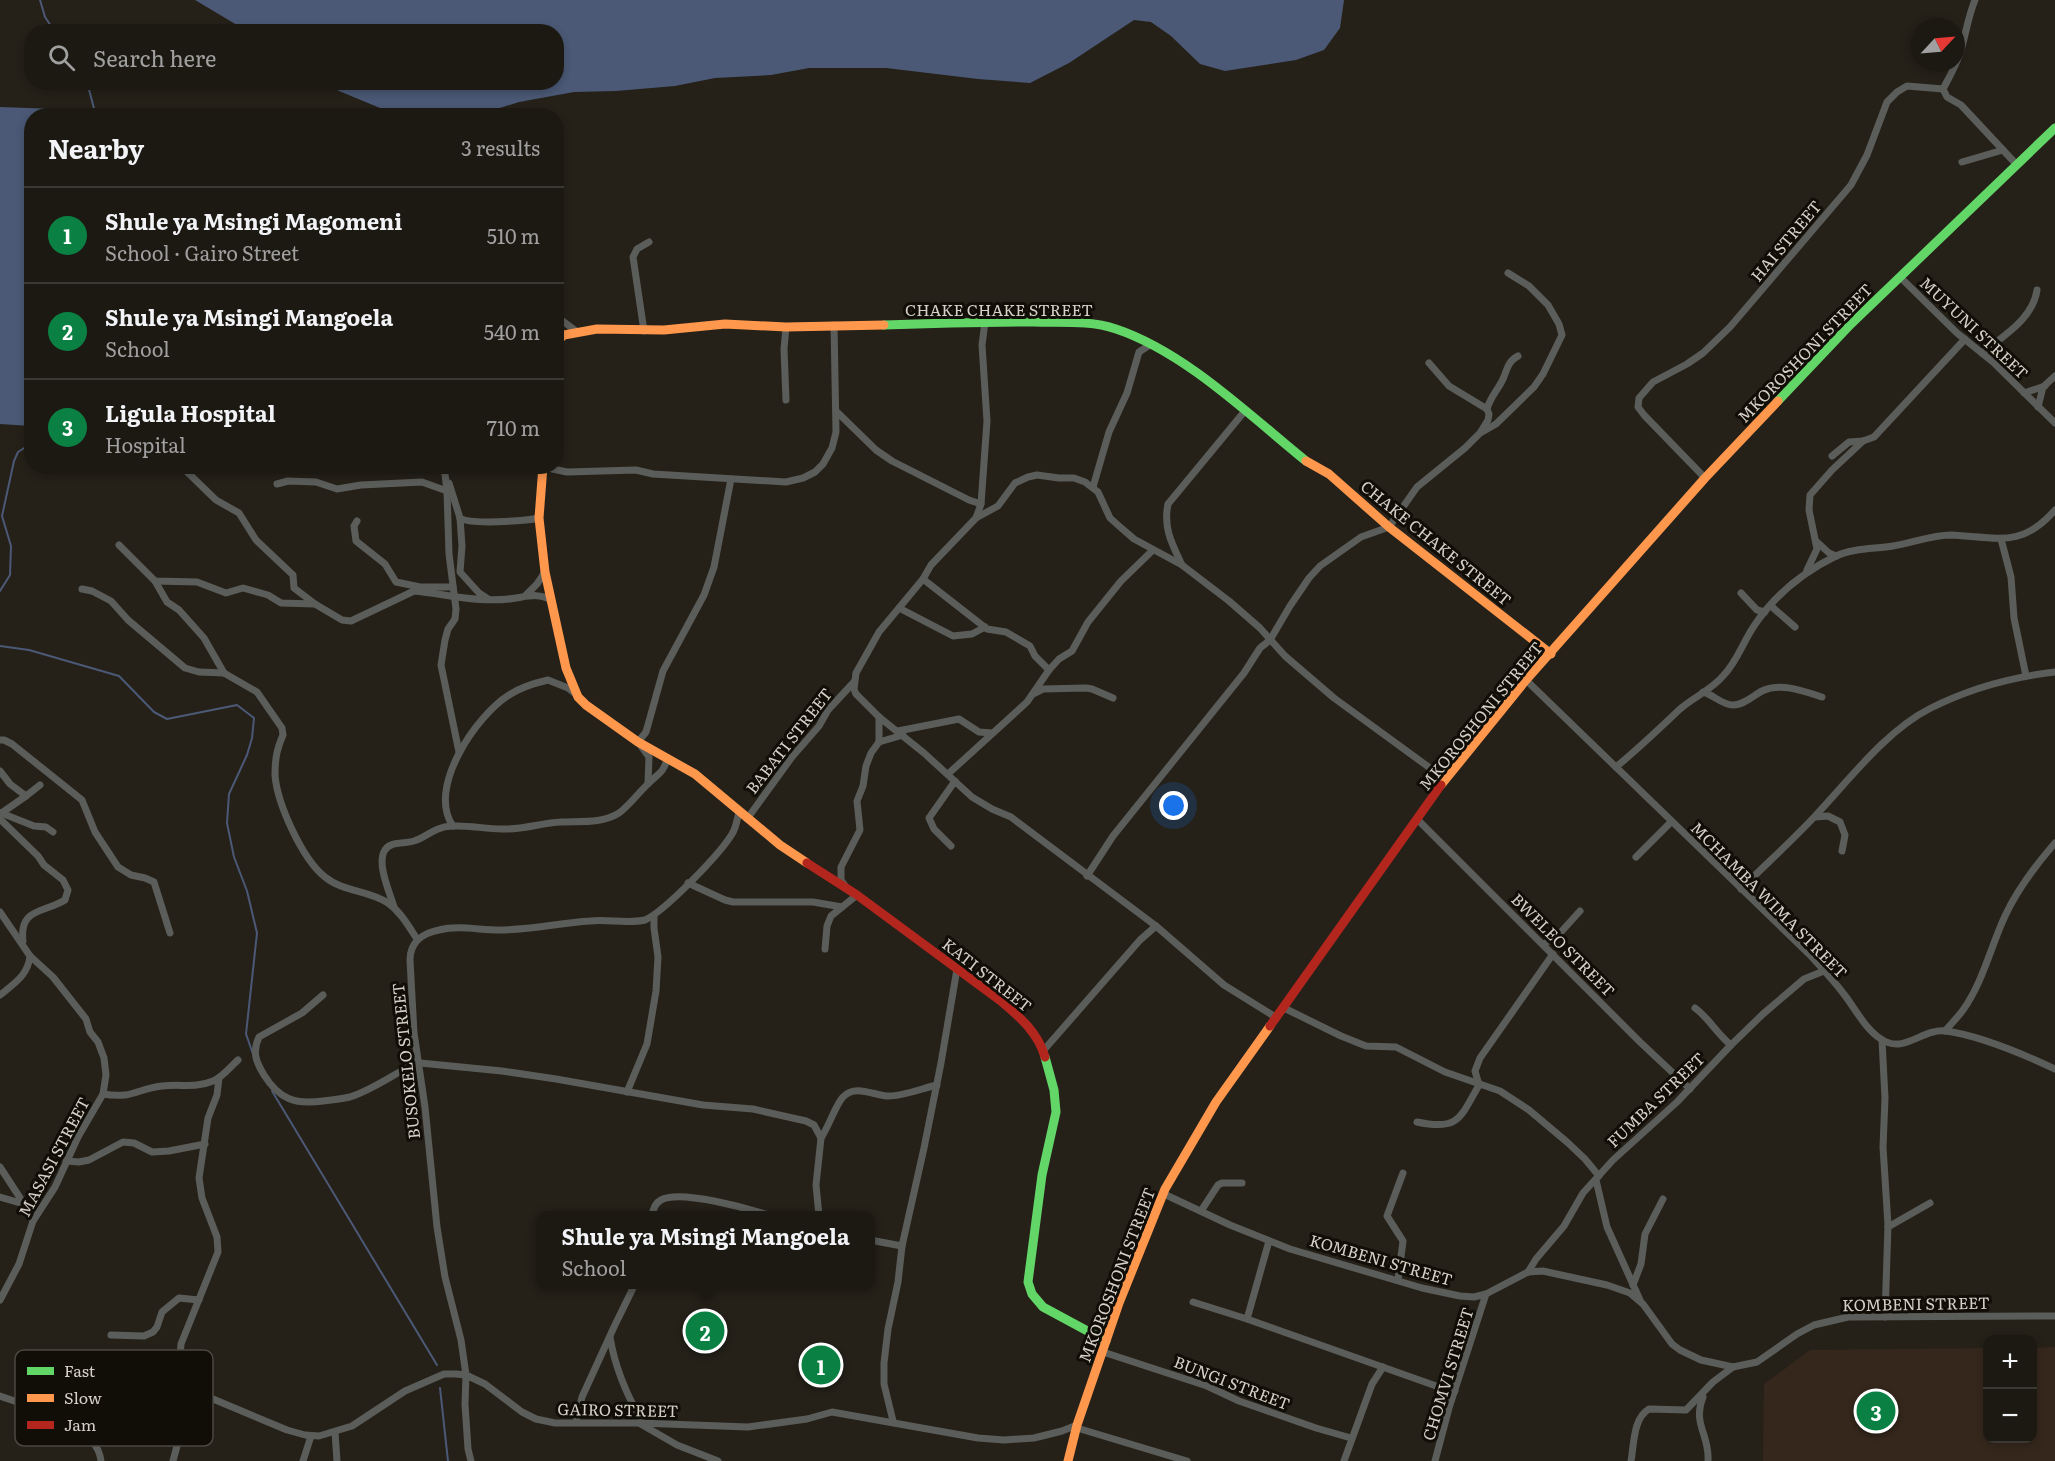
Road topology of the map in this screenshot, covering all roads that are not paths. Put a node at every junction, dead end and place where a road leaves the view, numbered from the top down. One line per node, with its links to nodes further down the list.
1 (1975, 0): 2 (street)
2 (1943, 88): 4 (street); 40 (street, HAI STREET)
3 (2055, 128): 6 (street, MKOROSHONI STREET)
4 (2003, 150): 5 (street); 6 (street)
5 (1962, 162)
6 (2017, 165): 9 (street, MKOROSHONI STREET)
7 (649, 242): 16 (street)
8 (1508, 273): 32 (street)
9 (1900, 277): 18 (street, MUYUNI STREET); 40 (street, MKOROSHONI STREET)
10 (2037, 290): 20 (street)
11 (564, 322): 15 (street)
12 (985, 322): 13 (street, CHAKE CHAKE STREET); 19 (street, CHAKE CHAKE STREET); 45 (street)
13 (834, 325): 14 (street, CHAKE CHAKE STREET); 29 (street)
14 (786, 327): 16 (street, CHAKE CHAKE STREET); 26 (street)
15 (576, 331): 16 (street, CHAKE CHAKE STREET); 17 (street, CHAKE CHAKE STREET)
16 (644, 331)
17 (564, 335)
18 (1965, 339): 20 (street, MUYUNI STREET); 33 (street)
19 (1151, 344): 30 (street, CHAKE CHAKE STREET); 43 (street)
20 (1982, 354): 25 (street, MUYUNI STREET)
21 (1518, 356): 28 (street)
22 (1429, 363): 28 (street)
23 (2055, 376): 24 (street)
24 (2045, 386): 25 (street); 27 (street)
25 (2024, 393): 27 (street, MUYUNI STREET)
26 (786, 400)
27 (2038, 406): 31 (street, MUYUNI STREET)
28 (1487, 409): 32 (street)
29 (837, 412): 41 (street); 45 (street)
30 (1244, 412): 51 (street, CHAKE CHAKE STREET); 57 (street)
31 (2055, 423)
32 (1480, 433): 51 (street)
33 (1863, 441): 34 (street); 53 (street)
34 (1832, 456)
35 (564, 471): 41 (street)
36 (189, 474): 70 (street)
37 (445, 474): 44 (street)
38 (446, 474): 47 (street)
39 (543, 474): 48 (street)
40 (1705, 478): 76 (street, MKOROSHONI STREET)
41 (731, 479): 92 (street)
42 (277, 484): 44 (street)
43 (1094, 487): 49 (street); 55 (street)
44 (447, 491): 62 (street)
45 (981, 504): 49 (street)
46 (2055, 510): 52 (street)
47 (460, 518): 48 (street); 68 (street)
48 (538, 518): 58 (street)
49 (976, 518): 60 (street)
50 (357, 521): 64 (street)
51 (1389, 527): 75 (street); 76 (street, CHAKE CHAKE STREET)
52 (2001, 539): 56 (street); 80 (street)
53 (1817, 542): 56 (street); 59 (street)
54 (119, 545): 61 (street)
55 (1154, 550): 57 (street); 77 (street)
56 (1836, 556): 59 (street)
57 (1182, 565): 75 (street)
58 (545, 572): 66 (street); 69 (street)
59 (1806, 572): 72 (street)
60 (923, 579): 71 (street); 73 (street)
61 (155, 581): 70 (street); 79 (street)
62 (453, 587): 64 (street); 67 (street)
63 (82, 589): 79 (street)
64 (417, 589): 67 (street); 70 (street)
65 (1741, 593): 72 (street)
66 (526, 595): 68 (street); 69 (street)
67 (454, 597): 68 (street); 94 (street)
68 (490, 600)
69 (551, 600): 85 (street)
70 (315, 604)
71 (899, 608): 73 (street); 82 (street)
72 (1764, 609): 74 (street); 83 (street)
73 (985, 627): 77 (street)
74 (1795, 627)
75 (1270, 640): 99 (street); 115 (street)
76 (1551, 654): 81 (street, MKOROSHONI STREET)
77 (1049, 670): 84 (street)
78 (2055, 672): 80 (street)
79 (224, 673): 121 (street)
80 (2026, 676): 106 (street)
81 (1526, 680): 96 (street, MCHAMBA WIMA STREET); 99 (street, MKOROSHONI STREET)
82 (855, 682): 88 (street); 105 (street, BABATI STREET)
83 (1704, 692): 86 (street); 96 (street)
84 (1033, 694): 87 (street); 90 (street)
85 (578, 697): 92 (street); 94 (street)
86 (1822, 697)
87 (1113, 698)
88 (879, 717): 89 (street); 93 (street)
89 (900, 733): 90 (street); 93 (street); 98 (street)
90 (992, 734): 98 (street)
91 (0, 740): 126 (street)
92 (638, 742): 95 (street); 101 (street)
93 (879, 742): 117 (street)
94 (459, 752): 109 (street)
95 (667, 760): 101 (street); 105 (street)
96 (1616, 767): 108 (street, MCHAMBA WIMA STREET)
97 (0, 771): 103 (street)
98 (948, 774): 100 (street)
99 (1445, 779): 107 (street, MKOROSHONI STREET)
100 (955, 781): 112 (street); 115 (street)
101 (648, 783): 109 (street)
102 (40, 784): 103 (street)
103 (26, 796): 104 (street)
104 (0, 815): 110 (street); 128 (street)
105 (743, 816): 116 (street); 117 (street, KATI STREET)
106 (1815, 817): 113 (street); 118 (street)
107 (1418, 820): 129 (street, BWELEO STREET); 137 (street, MKOROSHONI STREET)
108 (1671, 822): 114 (street); 118 (street, MCHAMBA WIMA STREET)
109 (453, 826): 121 (street)
110 (53, 832)
111 (2055, 843): 140 (street)
112 (951, 846)
113 (1842, 851)
114 (1636, 857)
115 (1087, 876): 125 (street)
116 (688, 884): 120 (street); 124 (street)
117 (847, 888): 119 (street, KATI STREET)
118 (1741, 889): 134 (street, MCHAMBA WIMA STREET)
119 (857, 895): 120 (street); 133 (street, KATI STREET)
120 (842, 907): 130 (street)
121 (395, 909): 127 (street)
122 (1580, 911): 129 (street)
123 (0, 912): 128 (street, MASASI STREET)
124 (654, 916): 127 (street); 151 (street)
125 (1156, 926): 139 (street); 143 (street)
126 (170, 933)
127 (417, 939): 145 (street, BUSOKELO STREET)
128 (23, 944): 132 (street, MASASI STREET)
129 (1544, 944): 131 (street, BWELEO STREET)
130 (825, 949)
131 (1553, 954): 149 (street); 150 (street, BWELEO STREET)
132 (30, 956): 135 (street); 152 (street, MASASI STREET)
133 (957, 969): 143 (street, KATI STREET); 148 (street)
134 (1824, 971): 141 (street, MCHAMBA WIMA STREET); 142 (street, FUMBA STREET)
135 (0, 995)
136 (323, 995): 145 (street)
137 (1284, 1008): 139 (street, MKOROSHONI STREET); 149 (street)
138 (1695, 1008): 142 (street)
139 (1277, 1018): 161 (street, MKOROSHONI STREET)
140 (1945, 1031): 141 (street); 146 (street)
141 (1882, 1040): 171 (street)
142 (1731, 1045): 150 (street, FUMBA STREET)
143 (1043, 1051): 189 (street, KATI STREET)
144 (238, 1060): 147 (street)
145 (420, 1063): 151 (street); 194 (street, BUSOKELO STREET)
146 (2055, 1069)
147 (219, 1078): 152 (street); 155 (street)
148 (937, 1085): 154 (street); 174 (street)
149 (1479, 1085): 153 (street); 159 (street)
150 (1690, 1089): 159 (street, FUMBA STREET)
151 (627, 1092): 154 (street)
152 (103, 1094): 156 (street, MASASI STREET)
153 (1417, 1122)
154 (821, 1138): 168 (street)
155 (205, 1143): 156 (street); 181 (street)
156 (66, 1161): 170 (street, MASASI STREET)
157 (0, 1167): 165 (street)
158 (1403, 1173): 176 (street)
159 (1598, 1178): 175 (street, FUMBA STREET); 177 (street)
160 (1242, 1183): 169 (street)
161 (1164, 1194): 169 (street, KOMBENI STREET); 189 (street, MKOROSHONI STREET)
162 (0, 1197): 165 (street)
163 (1663, 1199): 177 (street)
164 (1930, 1203): 171 (street)
165 (24, 1204): 170 (street)
166 (653, 1211): 167 (street)
167 (756, 1211)
168 (819, 1211)
169 (1201, 1211): 173 (street, KOMBENI STREET)
170 (33, 1221): 180 (street, MASASI STREET)
171 (1888, 1227): 185 (street)
172 (875, 1241): 174 (street)
173 (1269, 1241): 176 (street, KOMBENI STREET); 186 (street)
174 (902, 1246): 200 (street)
175 (1528, 1272): 179 (street, KOMBENI STREET); 183 (street, KOMBENI STREET)
176 (1398, 1280): 179 (street, KOMBENI STREET)
177 (1633, 1285): 183 (street)
178 (633, 1289): 188 (street)
179 (1486, 1294): 196 (street, CHOMVI STREET)
180 (0, 1300)
181 (199, 1300): 187 (street); 190 (street)
182 (1193, 1302): 186 (street)
183 (1641, 1303): 193 (street, KOMBENI STREET)
184 (2055, 1316): 185 (street, KOMBENI STREET)
185 (1885, 1317): 193 (street, KOMBENI STREET)
186 (1247, 1318): 192 (street)
187 (111, 1335)
188 (610, 1337): 201 (street); 202 (street)
189 (1106, 1341): 191 (street, MKOROSHONI STREET)
190 (180, 1350)
191 (1103, 1352): 203 (street, MKOROSHONI STREET); 206 (street, BUNGI STREET)
192 (1383, 1367): 196 (street); 206 (street)
193 (1733, 1367): 195 (street)
194 (466, 1375): 201 (street, GAIRO STREET); 204 (street); 214 (street, BUSOKELO STREET)
195 (1706, 1389): 220 (street); 221 (street)
196 (1455, 1391): 219 (street, CHOMVI STREET)
197 (0, 1396): 199 (street)
198 (213, 1399): 205 (street)
199 (15, 1401)
200 (893, 1421): 202 (street, GAIRO STREET); 203 (street, GAIRO STREET)
201 (576, 1422): 202 (street, GAIRO STREET)
202 (641, 1423): 215 (street)
203 (1077, 1427): 209 (street); 216 (street, MKOROSHONI STREET)
204 (335, 1432): 205 (street); 213 (street)
205 (311, 1436): 212 (street)
206 (1351, 1438): 218 (street)
207 (96, 1446): 210 (street)
208 (177, 1446): 211 (street)
209 (1164, 1457): 217 (street)
210 (100, 1461)
211 (173, 1461)
212 (303, 1461)
213 (337, 1461)
214 (471, 1461)
215 (718, 1461)
216 (1068, 1461)
217 (1187, 1461)
218 (1344, 1461)
219 (1435, 1461)
220 (1631, 1461)
221 (1708, 1461)

